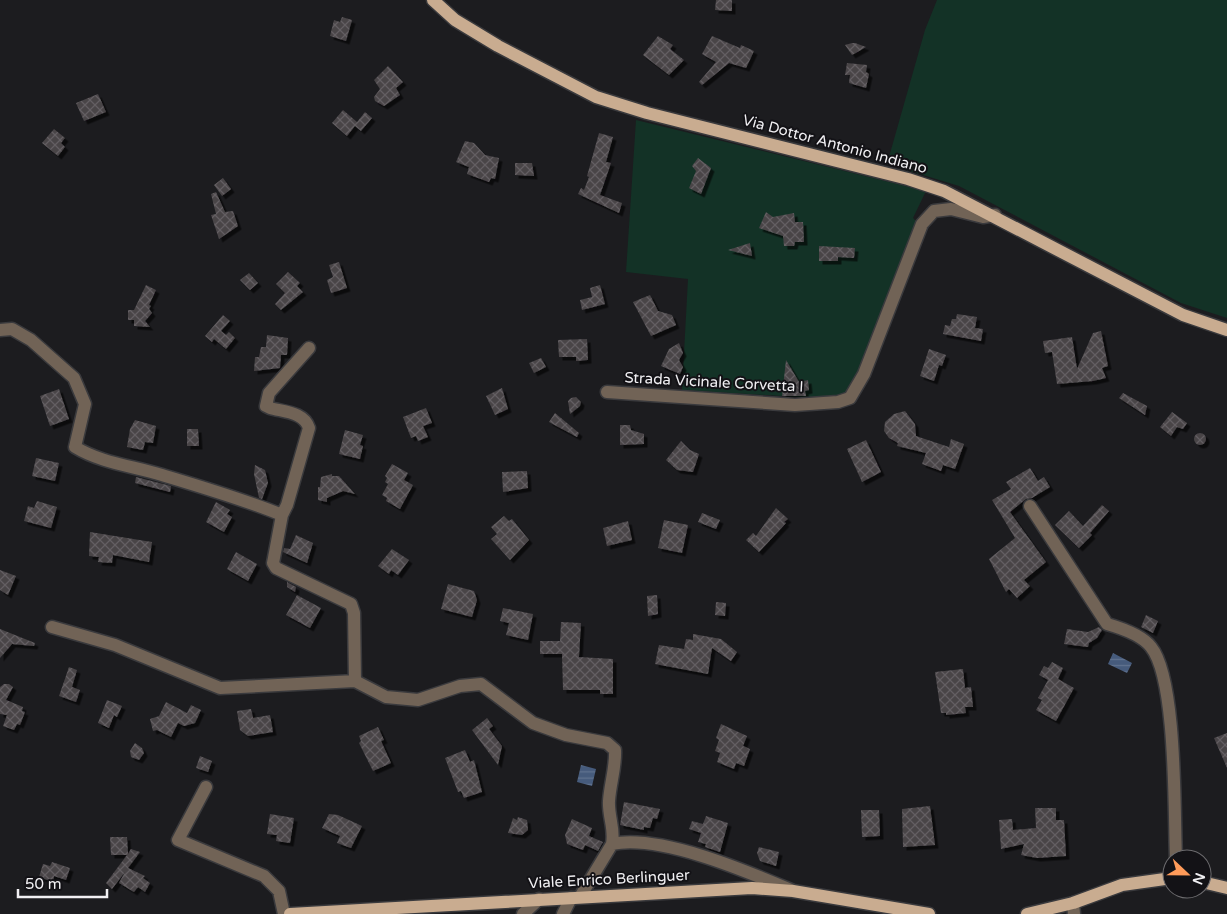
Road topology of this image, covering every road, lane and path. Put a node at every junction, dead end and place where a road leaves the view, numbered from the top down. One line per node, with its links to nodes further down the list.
1 (433, 0): 2 (main road, Via Dottor Antonio Indiano)
2 (995, 216): 4 (main road, Via Dottor Antonio Indiano); 6 (street, Strada Vicinale Corvetta I)
3 (0, 330): 8 (street)
4 (1227, 330)
5 (309, 348): 8 (street)
6 (607, 392)
7 (1030, 506): 13 (street)
8 (282, 515): 10 (street)
9 (52, 627): 10 (street)
10 (355, 681): 12 (street)
11 (206, 787): 21 (street)
12 (612, 844): 17 (street); 18 (street)
13 (1176, 849)
14 (1162, 879): 20 (main road)
15 (1212, 884): 16 (main road)
16 (1227, 888)
17 (793, 891): 18 (main road, Viale Enrico Berlinguer); 25 (main road, Viale Enrico Berlinguer)
18 (575, 897): 19 (main road, Viale Enrico Berlinguer); 24 (street)
19 (539, 900): 22 (main road, Viale Enrico Berlinguer); 23 (street)
20 (1074, 908): 26 (main road)
21 (284, 914)
22 (290, 914)
23 (523, 914)
24 (564, 914)
25 (929, 914)
26 (1027, 914)

